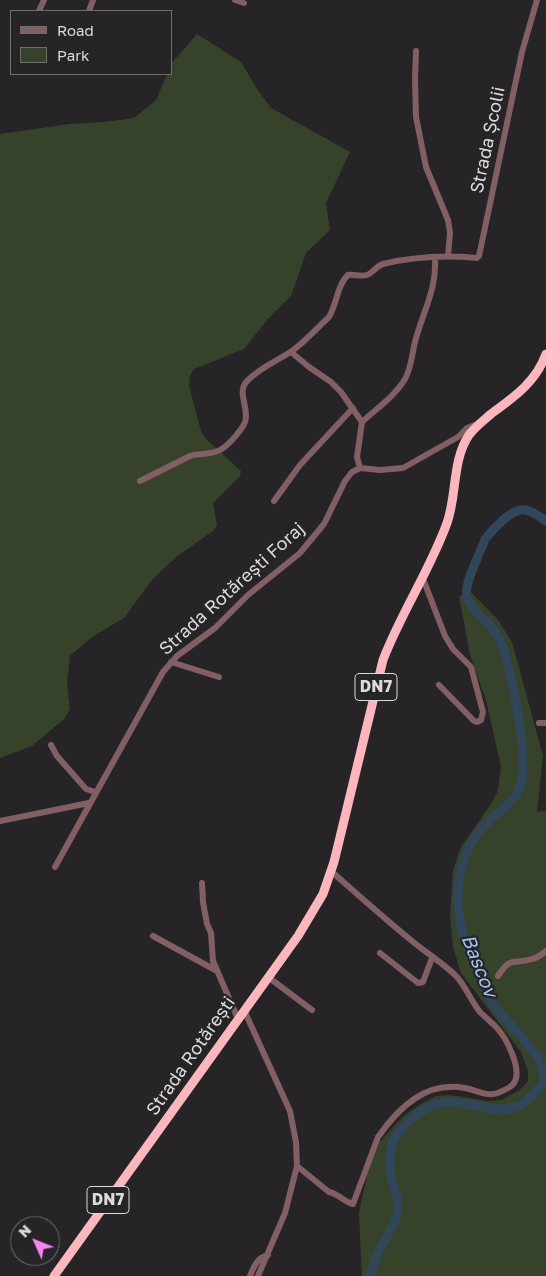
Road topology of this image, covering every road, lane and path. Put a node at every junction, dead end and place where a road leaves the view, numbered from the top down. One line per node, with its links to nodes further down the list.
1 (235, 0): 3 (street)
2 (537, 0): 5 (street, Strada Școlii)
3 (244, 3)
4 (416, 51): 5 (street)
5 (448, 256): 6 (street)
6 (435, 257): 7 (street); 10 (street)
7 (291, 352): 9 (street); 15 (street)
8 (545, 359): 11 (highway, DN7)
9 (353, 408): 10 (street); 16 (street)
10 (362, 422): 14 (street)
11 (480, 423): 12 (street); 13 (highway, DN7)
12 (458, 437): 13 (street); 14 (street)
13 (462, 448): 17 (highway, DN7)
14 (360, 468): 18 (street, Strada Rotărești Foraj)
15 (140, 481)
16 (274, 501)
17 (422, 576): 20 (street); 26 (highway, Strada Rotărești / DN7)
18 (171, 662): 19 (street); 22 (street, Strada Rotărești Foraj)
19 (219, 677)
20 (439, 685)
21 (51, 745): 22 (street)
22 (95, 792): 23 (street, Strada Rotărești Foraj)
23 (89, 803): 24 (street); 25 (street, Strada Rotărești Foraj)
24 (0, 821)
25 (54, 867)
26 (331, 871): 31 (street); 34 (highway, Strada Rotărești / DN7)
27 (202, 883): 32 (street)
28 (153, 936): 32 (street)
29 (546, 951): 33 (street)
30 (380, 953): 31 (street)
31 (432, 958): 38 (street)
32 (217, 971): 37 (street)
33 (498, 976)
34 (268, 977): 35 (highway, Strada Rotărești / DN7); 36 (street)
35 (244, 1010): 37 (highway, Strada Rotărești / DN7); 38 (street)
36 (312, 1010)
37 (238, 1019): 40 (highway, Strada Rotărești / DN7)
38 (297, 1166): 39 (street)
39 (268, 1255): 41 (street); 42 (street)
40 (54, 1276)
41 (250, 1276)
42 (258, 1276)

